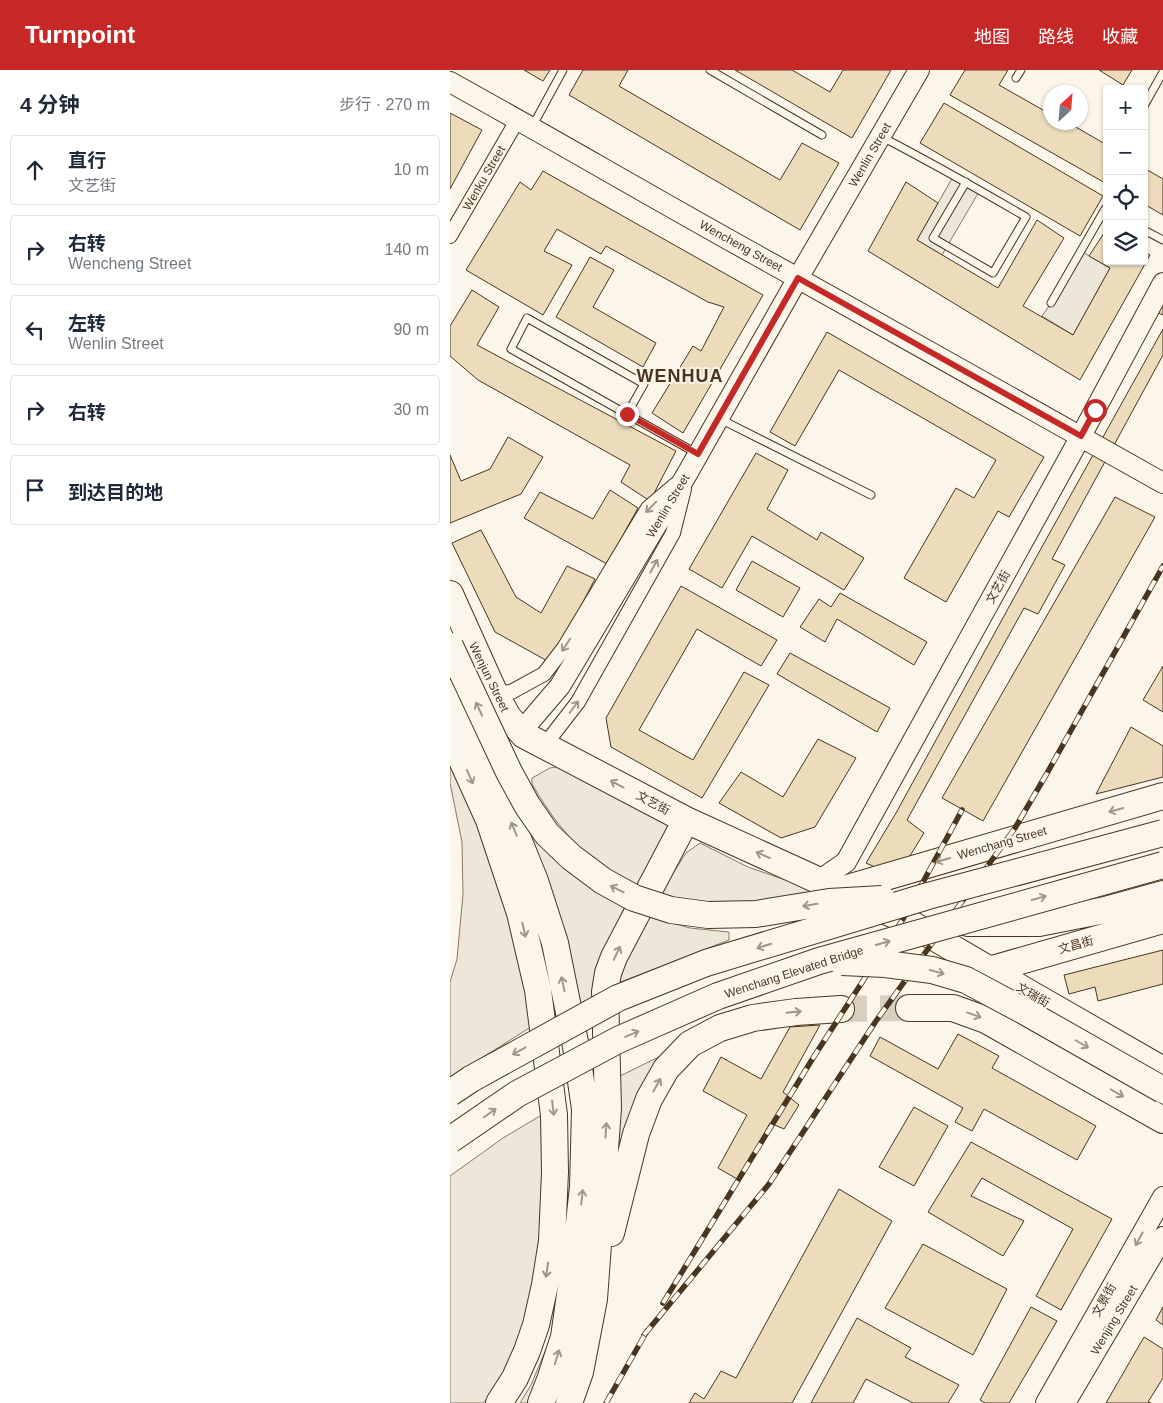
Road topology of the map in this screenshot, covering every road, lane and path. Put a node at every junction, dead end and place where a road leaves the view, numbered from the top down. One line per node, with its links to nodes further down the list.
1 (563, 70): 9 (lane)
2 (710, 70): 10 (lane)
3 (919, 70): 11 (street, Wenlin Street)
4 (1021, 70): 6 (lane)
5 (1163, 72): 8 (lane)
6 (1016, 78)
7 (450, 82): 9 (street, Wencheng Street)
8 (1148, 99)
9 (525, 123): 15 (street, Wenku Street); 17 (street, Wencheng Street)
10 (822, 135)
11 (881, 136): 12 (lane); 17 (street, Wenlin Street)
12 (966, 182): 12 (lane)
13 (1103, 211): 19 (lane)
14 (1148, 232): 16 (lane)
15 (450, 236)
16 (1163, 240)
17 (798, 278): 21 (street, Wenlin Street); 22 (street, Wencheng Street)
18 (1163, 283): 22 (street, 文艺街)
19 (1051, 303)
20 (627, 414): 20 (lane); 23 (lane)
21 (720, 419): 23 (street, Wenlin Street); 26 (lane)
22 (1081, 436): 25 (street, Wencheng Street); 38 (street, 文艺街)
23 (698, 454): 24 (street, Wenlin Street)
24 (687, 474): 30 (street, one-way to 30); 31 (street, Wenlin Street); 33 (street, one-way to 24)
25 (1163, 483)
26 (871, 495)
27 (450, 594): 30 (highway, Wenjun Street)
28 (450, 646): 40 (highway, one-way to 28, bridge)
29 (450, 693): 57 (highway, one-way to 29)
30 (495, 694): 33 (highway, Wenjun Street)
31 (525, 726)
32 (450, 732): 56 (highway, one-way to 56)
33 (544, 746): 35 (highway, 文艺街, one-way to 33)
34 (1163, 796): 38 (highway, Wenchang Street, one-way to 38)
35 (686, 820): 38 (highway, 文艺街, one-way to 35); 55 (highway, one-way to 35)
36 (1163, 833): 40 (highway, bridge)
37 (1163, 865): 43 (highway, Wenchang Elevated Bridge, one-way to 37, bridge)
38 (831, 885): 41 (highway, 文艺街)
39 (1163, 894): 43 (highway, bridge)
40 (928, 896): 50 (highway, one-way to 50, bridge)
41 (903, 919): 45 (highway, 文瑞街)
42 (1163, 920): 45 (highway, 文昌街)
43 (952, 924): 44 (highway, Wenchang Elevated Bridge, one-way to 43, bridge)
44 (819, 961): 49 (highway, one-way to 49, bridge); 52 (highway, Wenchang Elevated Bridge, one-way to 44, bridge)
45 (990, 970): 48 (highway, 文瑞街)
46 (909, 1008): 51 (highway, one-way to 51)
47 (841, 1009): 55 (highway, one-way to 47)
48 (1163, 1070)
49 (1163, 1090)
50 (450, 1092)
51 (1163, 1120)
52 (450, 1140)
53 (1163, 1197): 59 (street, 文景街, one-way to 59)
54 (1163, 1238): 60 (street, Wenjing Street)
55 (594, 1299): 58 (highway)
56 (499, 1403)
57 (541, 1403)
58 (569, 1403)
59 (1046, 1403)
60 (1065, 1403)

